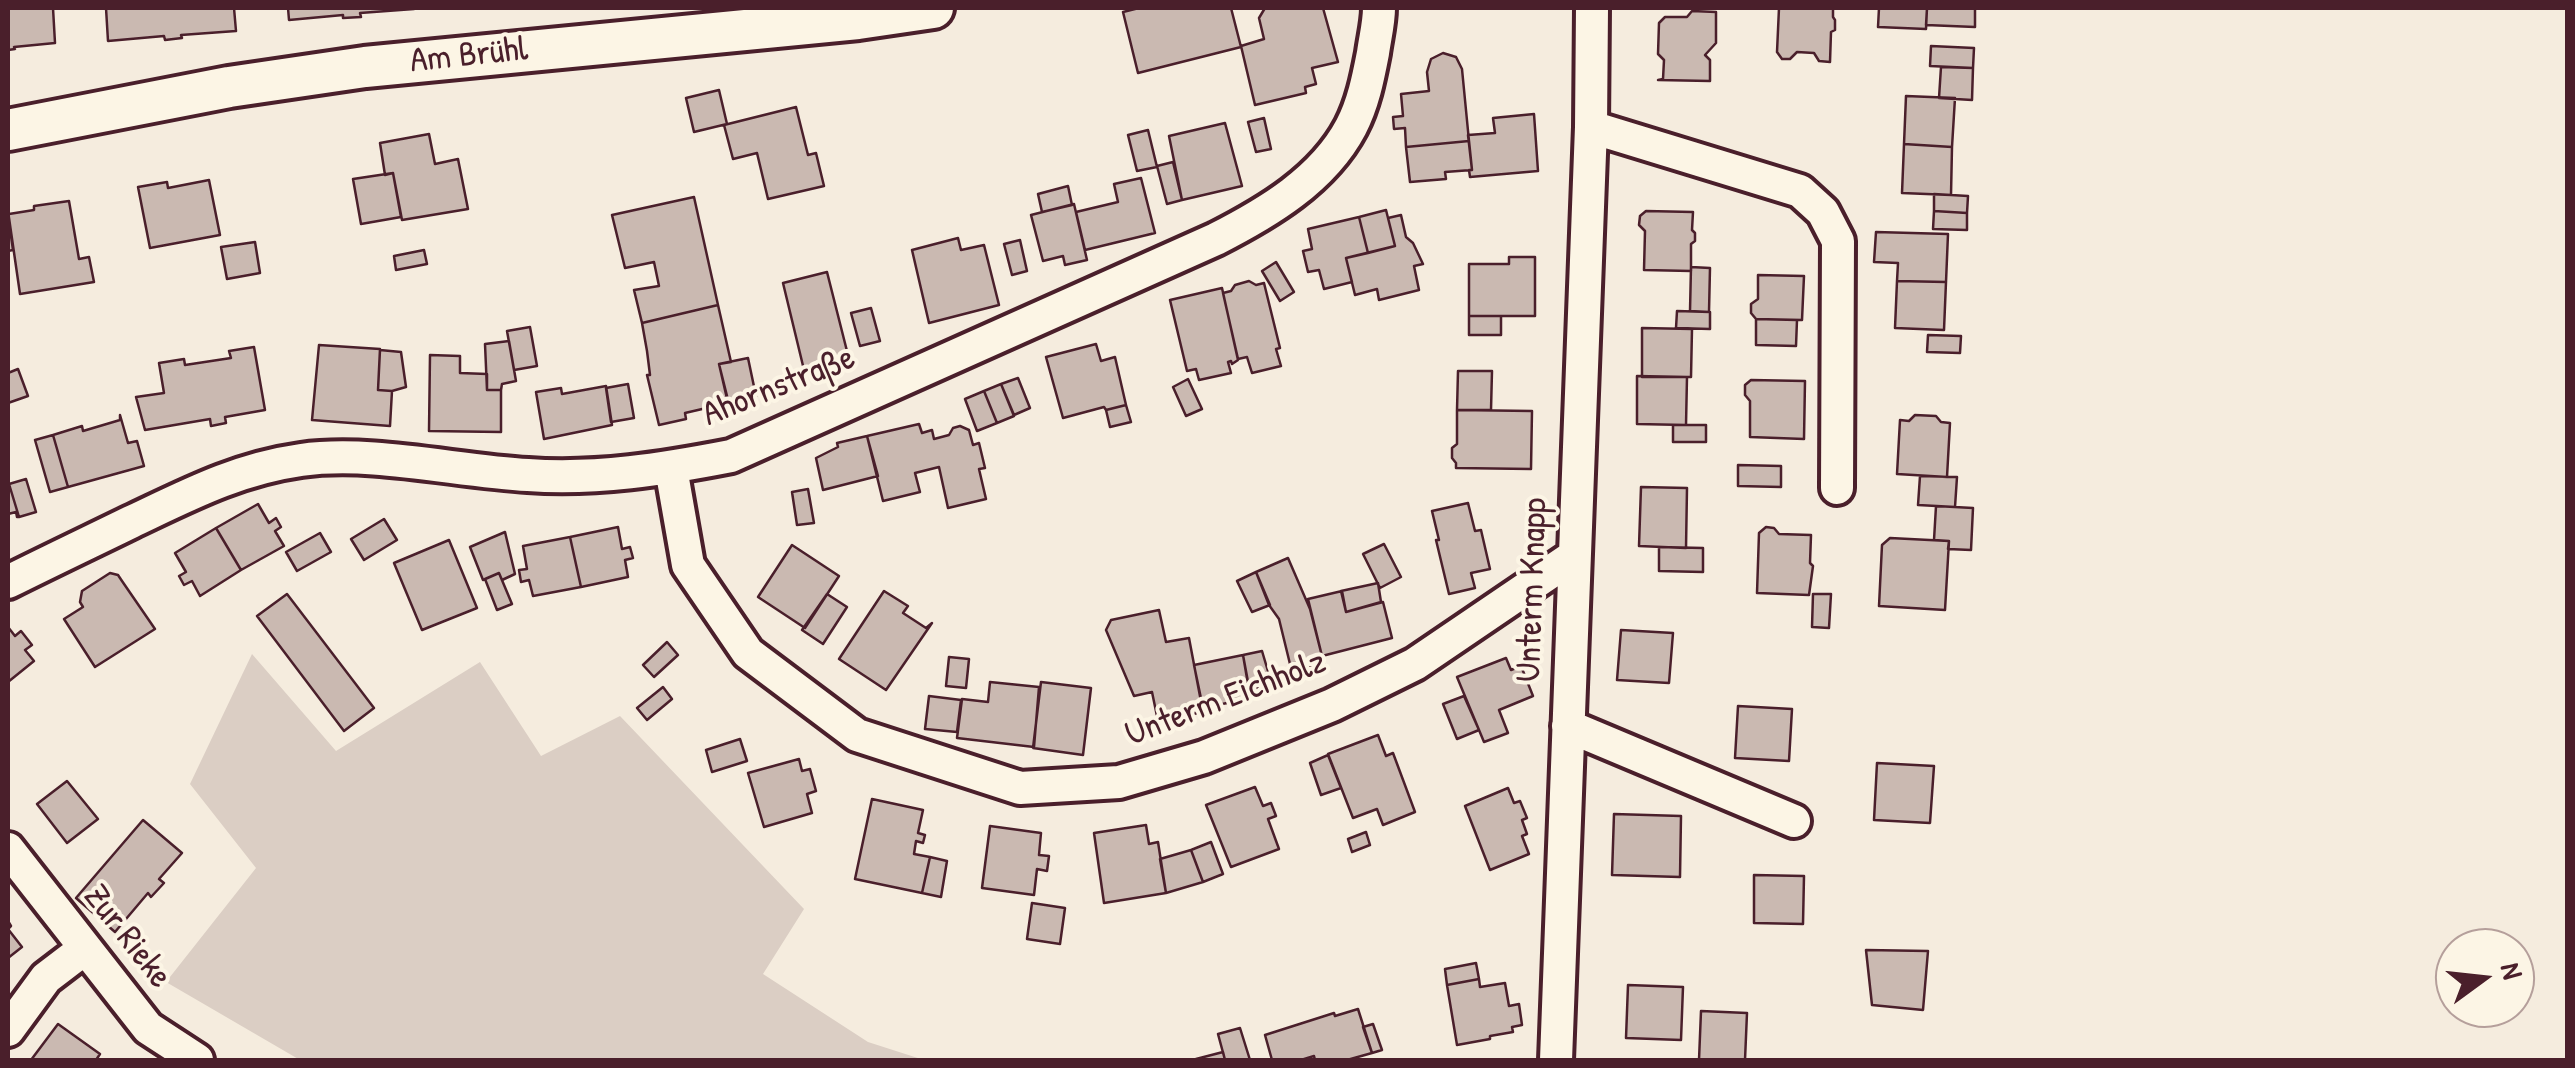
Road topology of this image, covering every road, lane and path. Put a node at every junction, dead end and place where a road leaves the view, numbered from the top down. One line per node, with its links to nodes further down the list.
1 (934, 8): 5 (street, Am Brühl)
2 (1379, 8): 6 (street, Ahornstraße)
3 (1592, 8): 4 (street, Unterm Knapp)
4 (1591, 127): 7 (street); 8 (street, Unterm Knapp)
5 (8, 130)
6 (671, 468): 8 (street, Unterm Eichholz); 9 (street, Ahornstraße)
7 (1837, 488)
8 (1574, 556): 10 (street, Unterm Knapp)
9 (8, 582)
10 (1568, 726): 11 (street); 15 (street, Unterm Knapp)
11 (1794, 821)
12 (8, 849): 13 (street, Zur Rieke)
13 (84, 949): 14 (street); 16 (street, Zur Rieke)
14 (8, 1030)
15 (1551, 1059)
16 (196, 1060)

